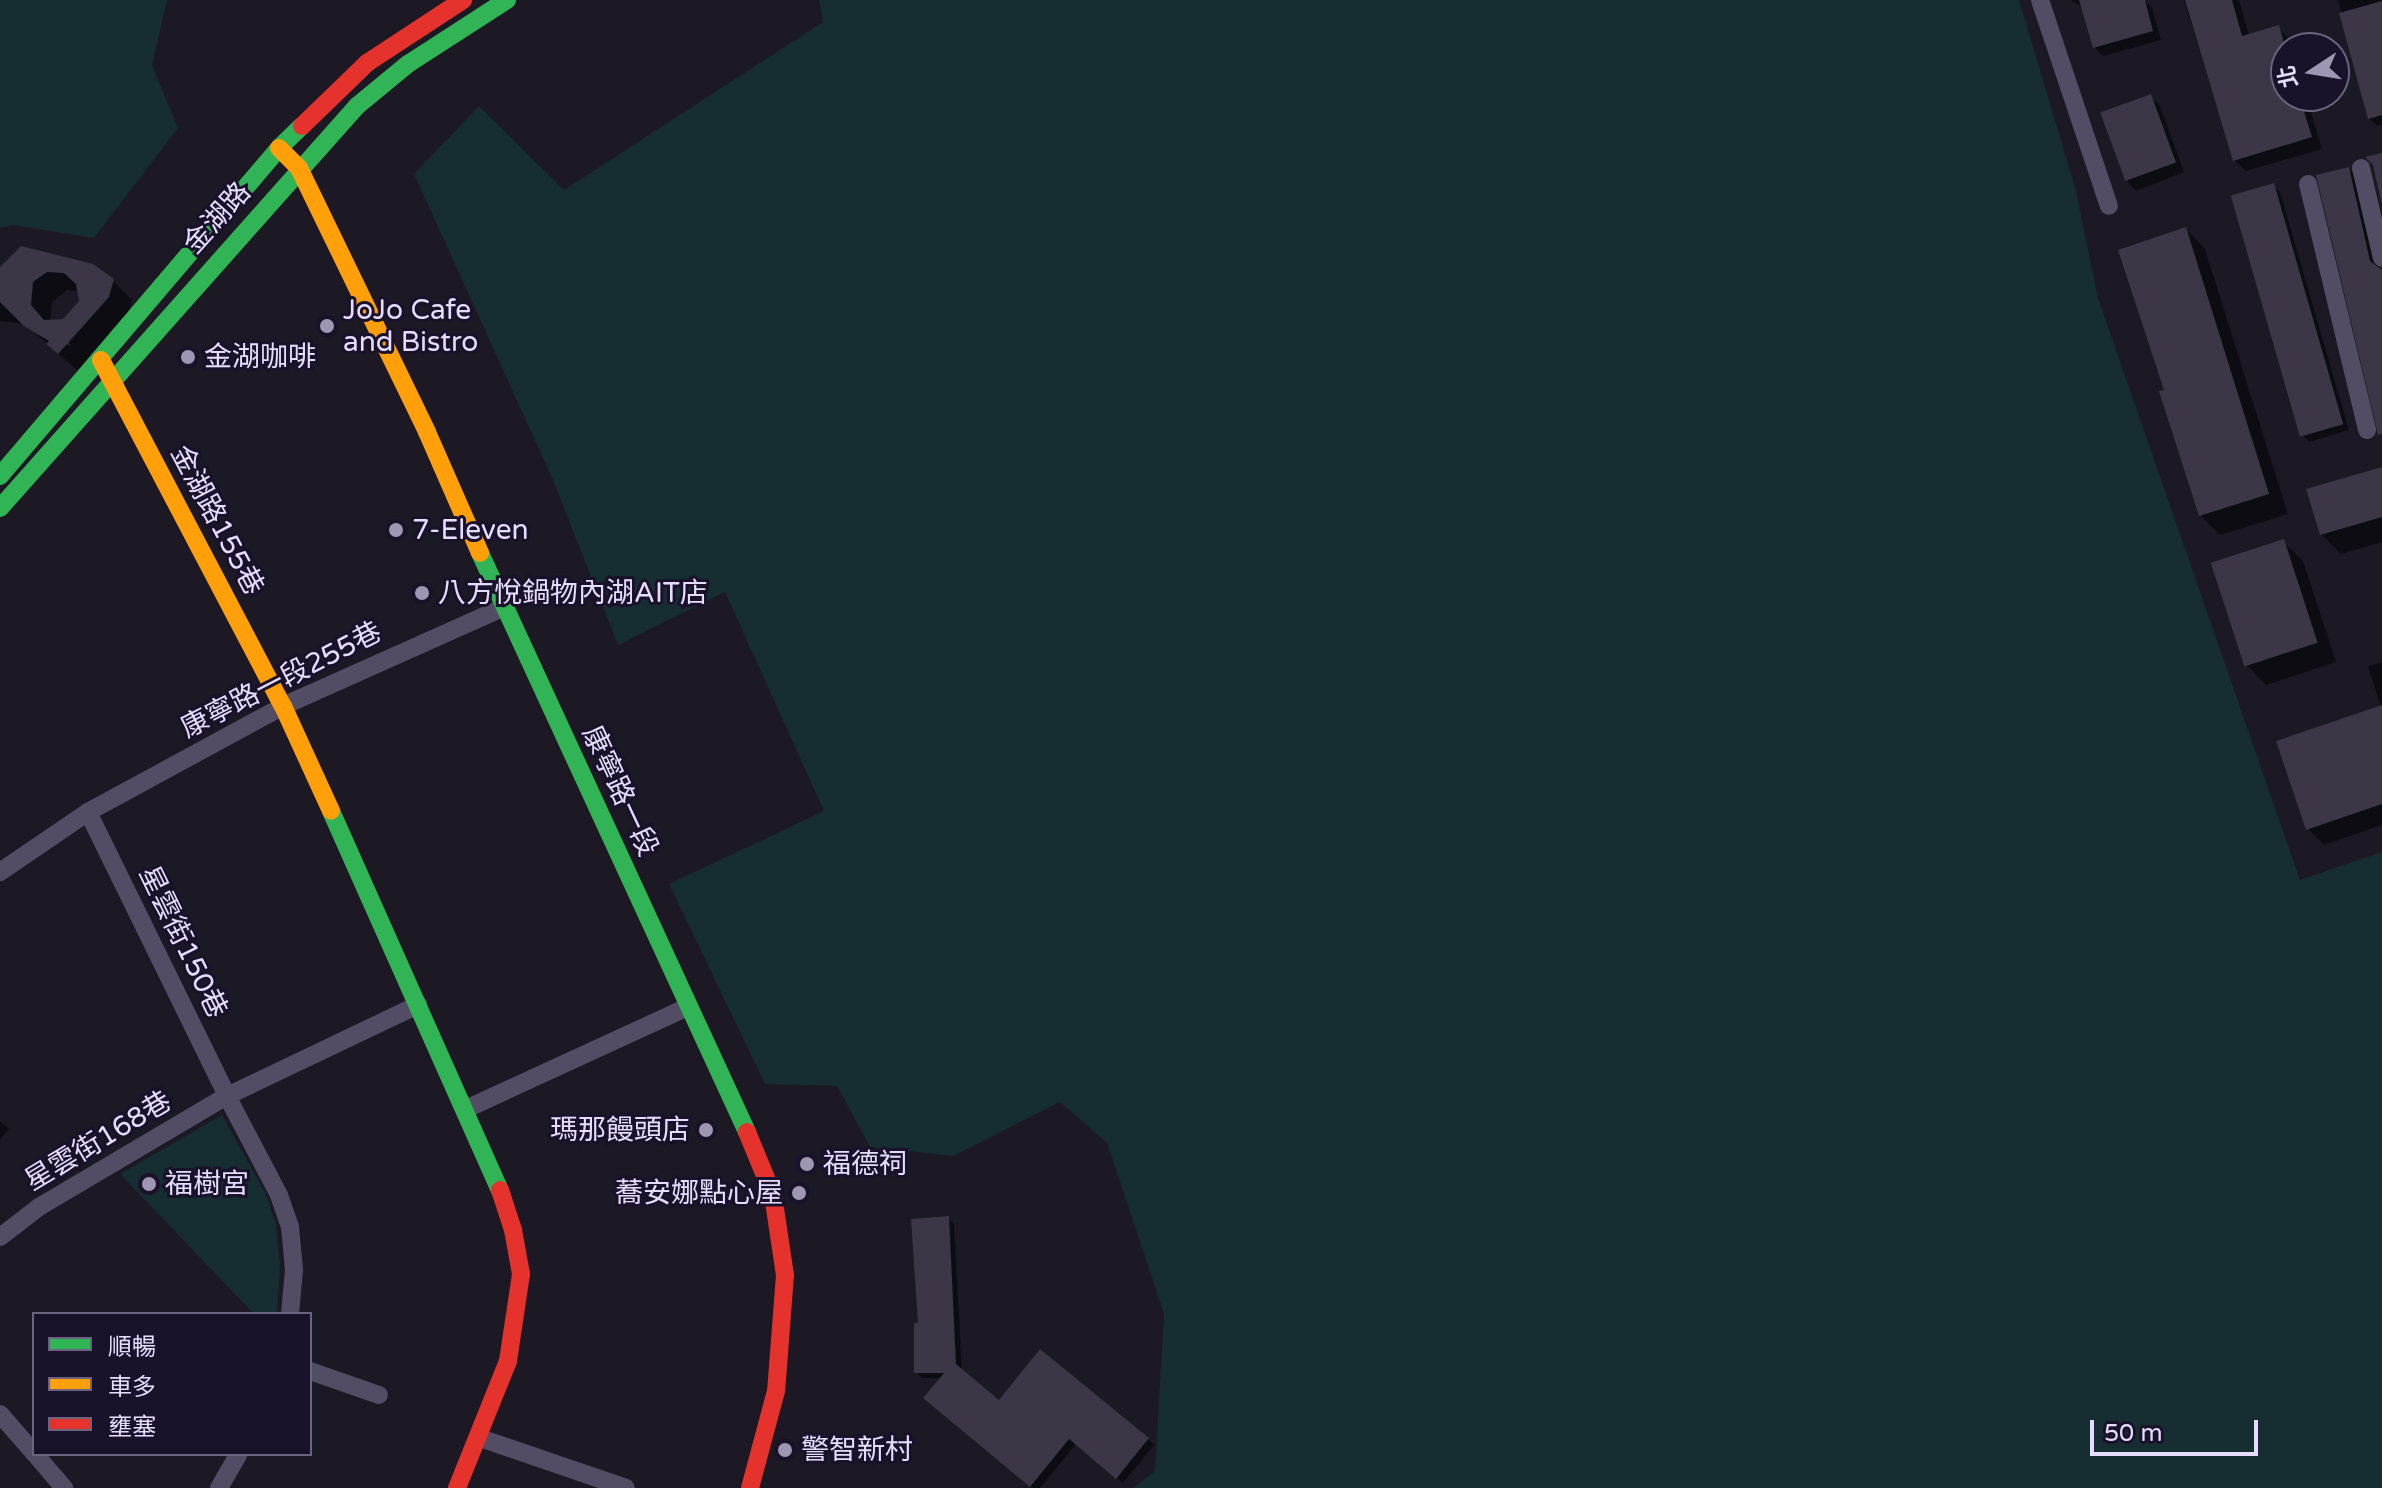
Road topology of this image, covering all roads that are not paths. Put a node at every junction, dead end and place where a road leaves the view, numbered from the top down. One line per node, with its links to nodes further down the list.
1 (463, 0): 4 (street, 金湖路)
2 (507, 0): 5 (street, 金湖路)
3 (2040, 0): 8 (street)
4 (279, 148): 5 (street, 康寧路一段); 10 (street, 金湖路)
5 (299, 168): 11 (street, 金湖路); 15 (street, 康寧路一段)
6 (2361, 168): 9 (street)
7 (2308, 184): 12 (street)
8 (2109, 206)
9 (2382, 258)
10 (101, 360): 11 (street, 金湖路155巷); 13 (street, 金湖路)
11 (112, 379): 14 (street, 金湖路); 16 (street, 金湖路155巷)
12 (2367, 430)
13 (0, 476)
14 (0, 508)
15 (504, 607): 16 (street, 康寧路一段255巷); 20 (street, 康寧路一段)
16 (283, 706): 17 (street, 康寧路一段255巷); 19 (street, 金湖路155巷)
17 (88, 812): 18 (street, 康寧路一段255巷); 21 (street, 星雲街150巷)
18 (0, 872)
19 (418, 1005): 21 (street); 22 (street, 金湖路155巷)
20 (688, 1007): 22 (street); 36 (street, 康寧路一段)
21 (227, 1096): 23 (street, 星雲街168巷); 24 (street, 星雲街150巷)
22 (466, 1109): 28 (street, 金湖路155巷)
23 (0, 1237)
24 (290, 1312)
25 (312, 1372): 26 (street)
26 (379, 1395)
27 (0, 1414): 29 (street)
28 (480, 1438): 34 (street, 金湖路155巷); 35 (street)
29 (32, 1452)
30 (36, 1456): 32 (street)
31 (238, 1456): 33 (street)
32 (64, 1488)
33 (219, 1488)
34 (457, 1488)
35 (626, 1488)
36 (750, 1488)

